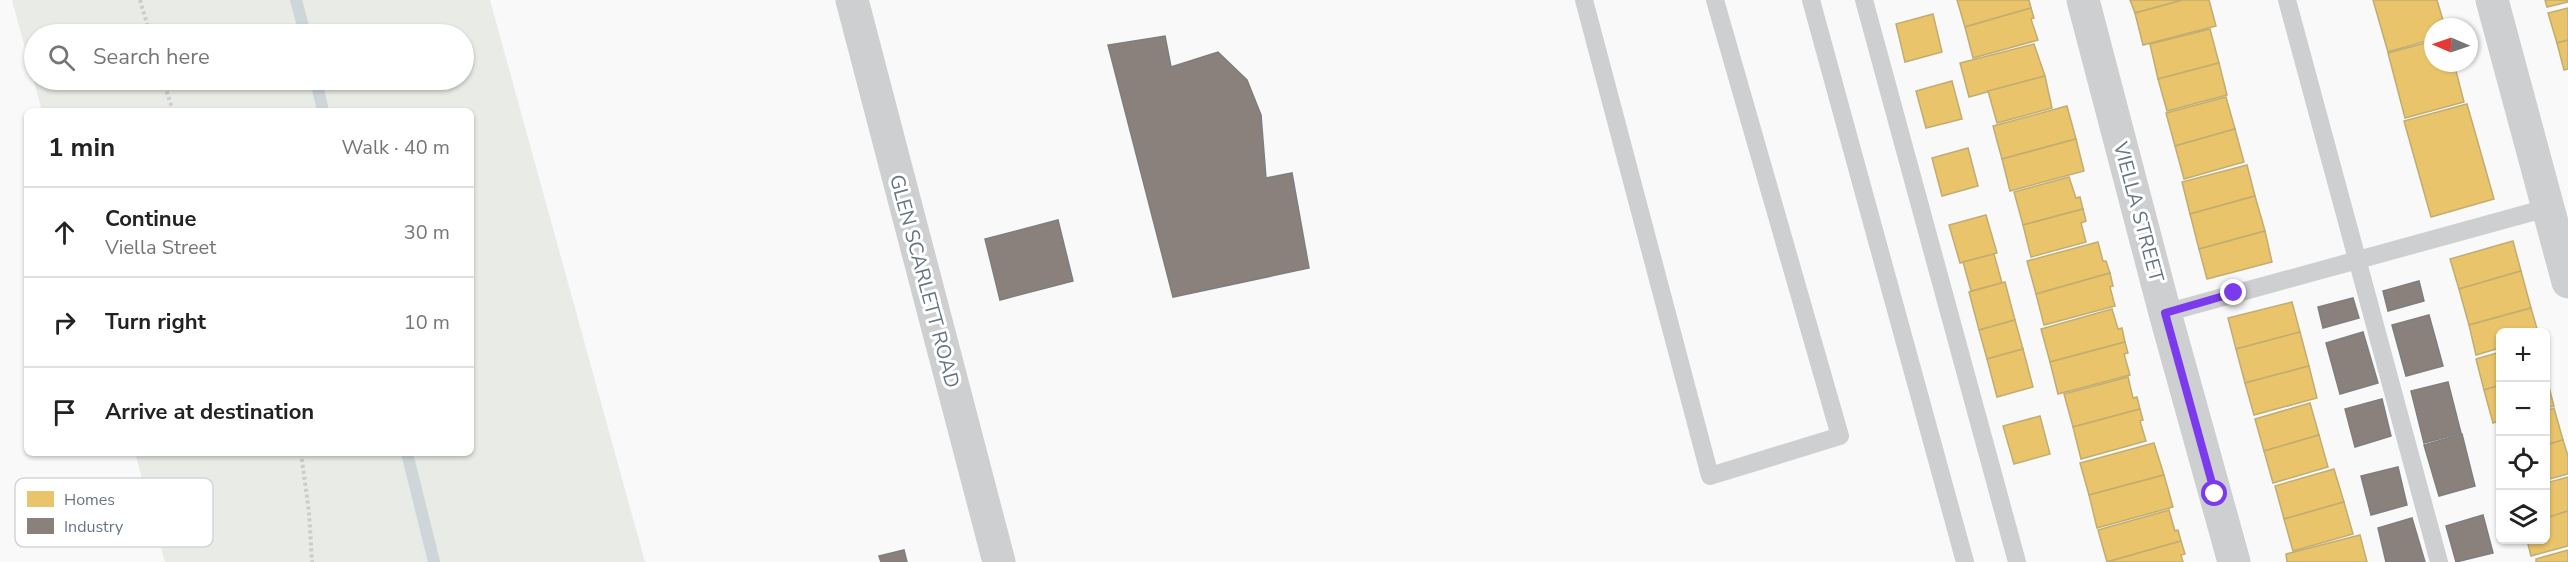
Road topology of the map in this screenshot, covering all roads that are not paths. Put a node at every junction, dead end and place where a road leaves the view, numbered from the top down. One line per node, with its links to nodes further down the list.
1 (852, 0): 13 (street, GLEN SCARLETT ROAD)
2 (1584, 0): 3 (lane)
3 (1715, 0)
4 (1811, 0): 14 (lane)
5 (1864, 0): 15 (lane)
6 (2083, 0): 12 (street, VIELLA STREET)
7 (2288, 0): 10 (lane)
8 (2492, 0): 9 (street)
9 (2558, 205): 10 (lane); 11 (street)
10 (2357, 260): 12 (lane); 17 (lane)
11 (2568, 282)
12 (2165, 313): 16 (street, VIELLA STREET)
13 (999, 562)
14 (1965, 562)
15 (2017, 562)
16 (2234, 562)
17 (2439, 562)

